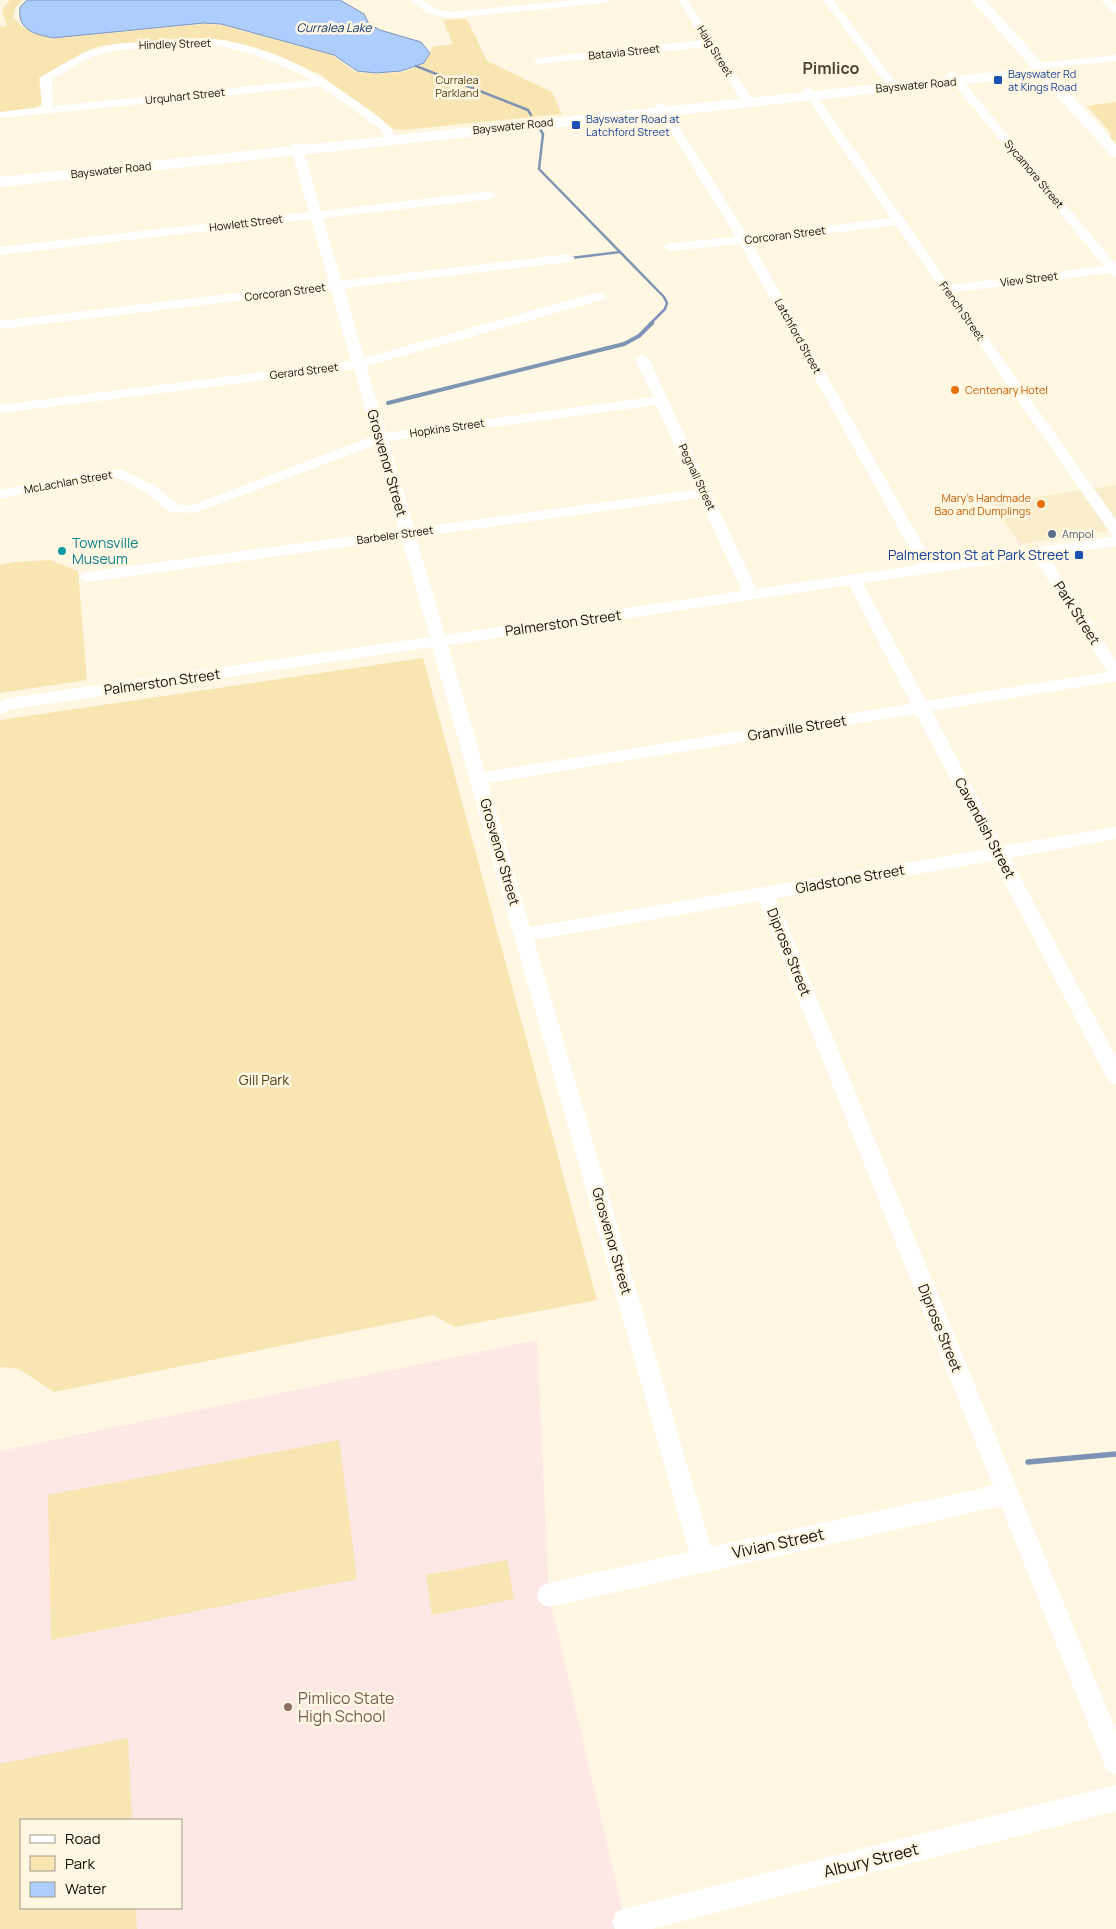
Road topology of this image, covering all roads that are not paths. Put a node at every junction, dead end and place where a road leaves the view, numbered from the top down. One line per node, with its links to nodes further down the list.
1 (416, 0): 2 (street)
2 (605, 0)
3 (683, 0): 6 (street, Haig Street)
4 (828, 0): 13 (street)
5 (978, 0): 10 (main road)
6 (710, 43): 8 (street, Batavia Street); 15 (street, Haig Street)
7 (1116, 58): 10 (street, Bayswater Road)
8 (538, 61)
9 (1116, 63): 10 (street, Bayswater Road)
10 (1041, 69): 11 (main road, Bayswater Road); 21 (main road)
11 (954, 78): 13 (main road, Bayswater Road); 14 (main road, Bayswater Road); 31 (street, Sycamore Street)
12 (322, 82): 17 (street, Urquhart Street); 17 (street, Hindley Street); 19 (street, Hindley Street)
13 (890, 82): 14 (main road, Bayswater Road)
14 (810, 93): 15 (main road, Bayswater Road); 26 (street, French Street)
15 (746, 100): 16 (main road, Bayswater Road)
16 (662, 108): 19 (main road, Bayswater Road); 27 (street, Latchford Street)
17 (48, 110): 18 (street)
18 (0, 116)
19 (390, 137): 20 (main road, Bayswater Road)
20 (296, 147): 22 (main road, Bayswater Road); 23 (main road, Bayswater Road); 25 (street, Grosvenor Street)
21 (1116, 153)
22 (0, 175)
23 (0, 182)
24 (491, 195): 25 (street, Howlett Street)
25 (316, 214): 29 (street, Howlett Street); 32 (street, Grosvenor Street)
26 (899, 221): 27 (street, Corcoran Street); 33 (street, French Street)
27 (744, 240): 28 (street, Corcoran Street); 48 (street, Latchford Street)
28 (670, 247)
29 (0, 251)
30 (569, 258): 32 (street, Corcoran Street)
31 (1114, 271): 33 (street, View Street)
32 (337, 285): 35 (street, Corcoran Street); 37 (street, Grosvenor Street)
33 (947, 290): 44 (street, French Street)
34 (600, 296): 37 (street, Gerard Street)
35 (0, 325)
36 (642, 359): 38 (street, Pegnall Street)
37 (359, 364): 39 (street, Gerard Street); 40 (street, Grosvenor Street)
38 (661, 400): 40 (street, Hopkins Street); 41 (street, Pegnall Street)
39 (0, 409)
40 (380, 438): 43 (street, Hopkins Street); 45 (street, Grosvenor Street)
41 (704, 493): 45 (street, Barbeler Street); 51 (street, Pegnall Street)
42 (0, 494): 43 (street, McLachlan Street)
43 (185, 510)
44 (1116, 531)
45 (407, 533): 49 (street, Barbeler Street); 52 (street, Grosvenor Street)
46 (1116, 541): 47 (street, Palmerston Street)
47 (1038, 552): 48 (street, Palmerston Street); 53 (street, Park Street)
48 (929, 569): 50 (street, Palmerston Street)
49 (87, 577)
50 (854, 580): 51 (street, Palmerston Street); 55 (street, Cavendish Street)
51 (751, 595): 52 (street, Palmerston Street)
52 (439, 641): 54 (street, Palmerston Street); 56 (street, Grosvenor Street)
53 (1116, 675): 55 (street, Granville Street)
54 (3, 705)
55 (922, 708): 56 (street, Granville Street); 58 (street, Cavendish Street)
56 (478, 779): 60 (street, Grosvenor Street)
57 (1116, 833): 58 (street, Gladstone Street)
58 (998, 853): 59 (street, Gladstone Street); 61 (street, Cavendish Street)
59 (765, 893): 60 (street, Gladstone Street); 62 (street, Diprose Street)
60 (524, 935): 63 (street, Grosvenor Street)
61 (1116, 1076)
62 (1007, 1494): 63 (street, Vivian Street); 65 (street, Diprose Street)
63 (703, 1560): 64 (street, Vivian Street)
64 (550, 1595)
65 (1116, 1762)
66 (1116, 1798): 67 (street, Albury Street)
67 (626, 1922)

